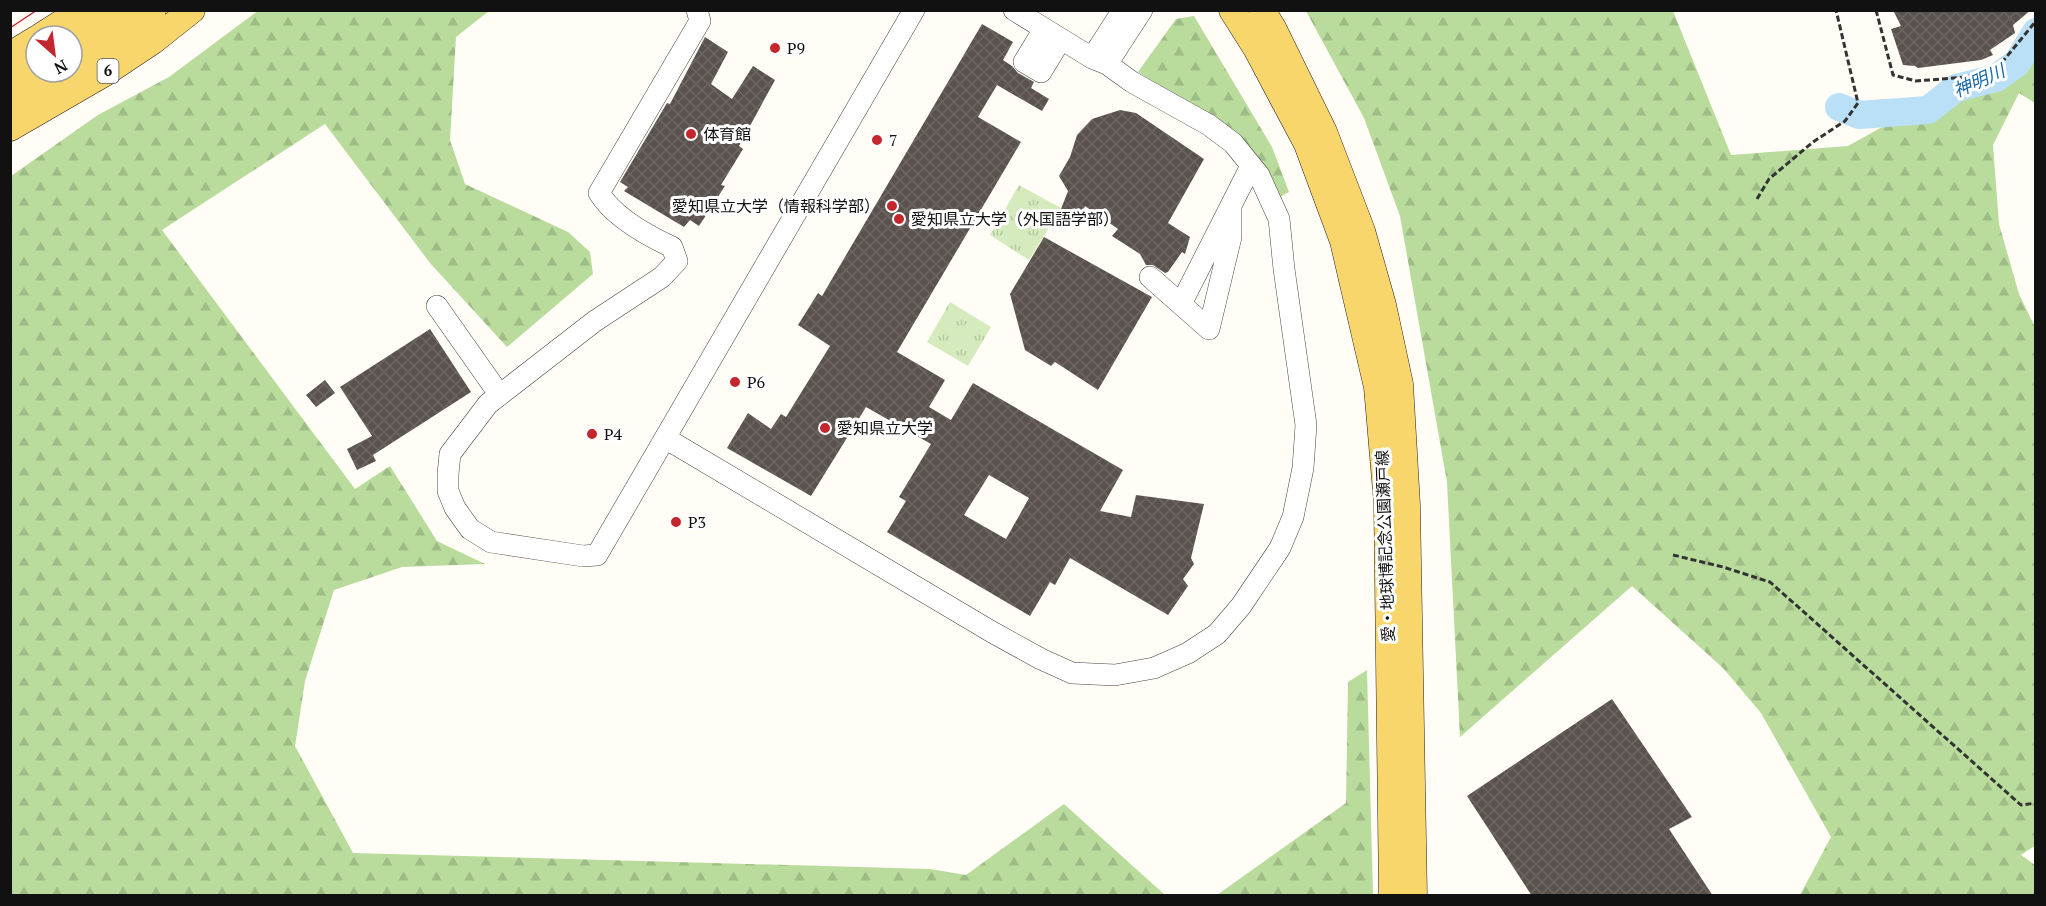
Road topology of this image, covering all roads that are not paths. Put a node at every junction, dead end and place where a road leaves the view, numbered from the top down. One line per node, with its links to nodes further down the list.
1 (82, 10): 12 (main road)
2 (117, 10): 13 (main road)
3 (153, 10): 16 (main road, 6)
4 (192, 10): 22 (main road, 6)
5 (697, 10): 28 (lane)
6 (914, 10): 29 (lane)
7 (1014, 10): 17 (lane)
8 (1123, 10): 17 (lane)
9 (1142, 10): 17 (lane)
10 (1232, 10): 30 (main road, 愛・地球博記念公園瀬戸線)
11 (1262, 10): 31 (main road, 愛・地球博記念公園瀬戸線)
12 (60, 24)
13 (84, 34)
14 (24, 46): 15 (main road)
15 (10, 55)
16 (84, 58)
17 (1099, 61): 23 (lane)
18 (24, 72): 19 (main road)
19 (10, 80)
20 (43, 84): 21 (main road)
21 (10, 103)
22 (10, 128)
23 (1251, 166): 24 (lane); 29 (lane)
24 (1231, 208): 26 (lane); 26 (lane)
25 (1150, 277): 26 (lane)
26 (1182, 304)
27 (437, 306): 28 (lane)
28 (500, 394): 29 (lane)
29 (665, 438)
30 (1392, 896)
31 (1414, 896)

